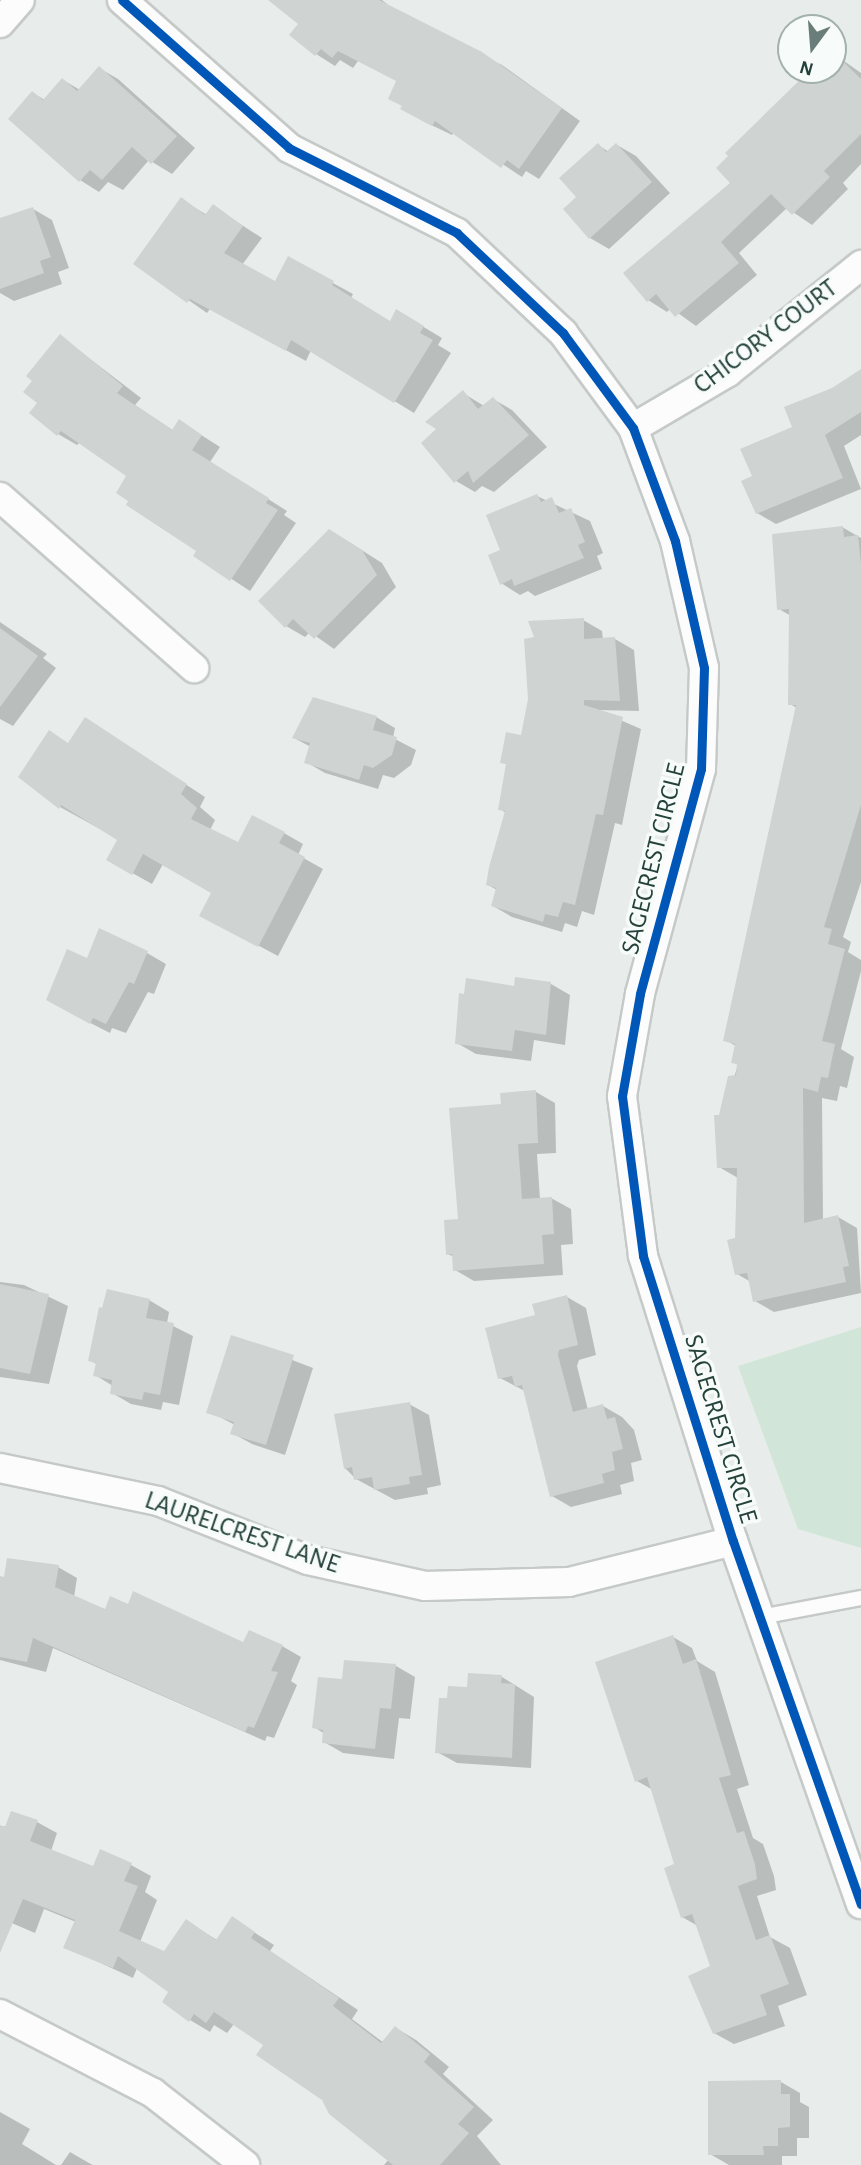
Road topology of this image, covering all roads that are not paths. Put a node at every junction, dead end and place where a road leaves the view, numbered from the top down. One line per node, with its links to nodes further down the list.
1 (20, 0): 3 (street)
2 (122, 0): 5 (street, SAGECREST CIRCLE)
3 (0, 23)
4 (861, 265): 5 (street, CHICORY COURT)
5 (632, 428): 9 (street, SAGECREST CIRCLE)
6 (0, 497): 7 (street)
7 (194, 668)
8 (0, 1468): 9 (street, LAURELCREST LANE)
9 (733, 1541): 11 (street, SAGECREST CIRCLE)
10 (861, 1598): 11 (lane)
11 (760, 1617): 12 (street, SAGECREST CIRCLE)
12 (861, 1904)
13 (0, 2014): 14 (street)
14 (245, 2165)

